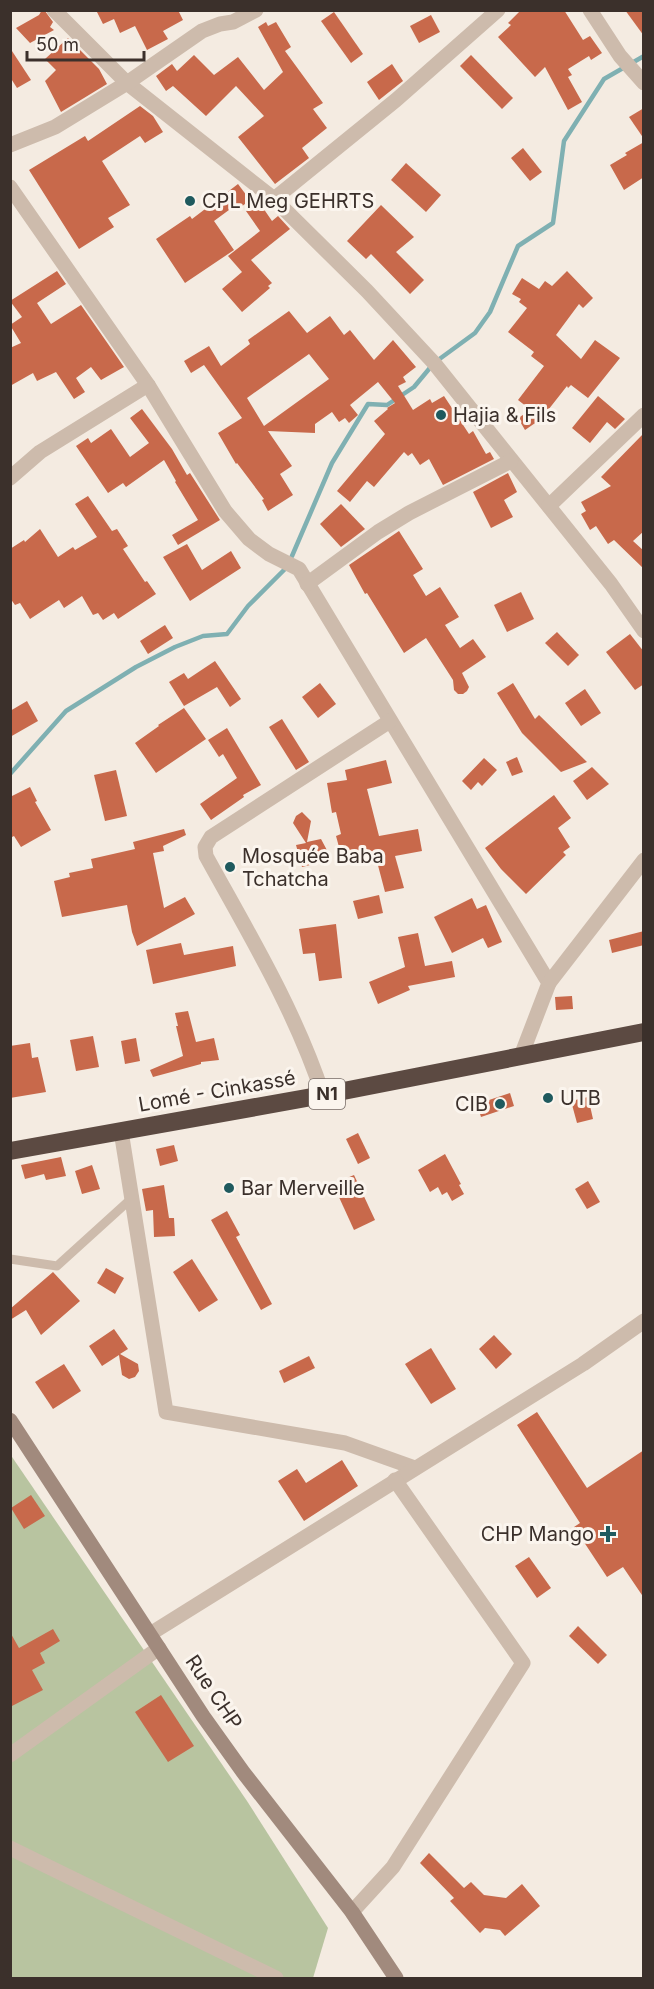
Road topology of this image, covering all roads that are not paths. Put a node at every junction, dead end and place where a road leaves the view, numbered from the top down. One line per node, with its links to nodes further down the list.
1 (54, 10): 5 (street)
2 (256, 10): 5 (street)
3 (498, 10): 9 (street)
4 (590, 10): 6 (street)
5 (128, 83): 7 (street); 9 (street)
6 (644, 83)
7 (10, 146)
8 (10, 187): 10 (street)
9 (274, 199): 12 (street)
10 (148, 385): 13 (street); 15 (street)
11 (644, 415): 14 (street)
12 (511, 461): 14 (street); 15 (street)
13 (10, 478)
14 (549, 506): 16 (street)
15 (307, 584): 17 (street)
16 (644, 631)
17 (390, 721): 19 (street); 22 (street)
18 (644, 860): 19 (street)
19 (549, 983): 21 (street)
20 (644, 1032): 21 (highway, Lomé - Cinkassé / N1)
21 (521, 1056): 22 (highway, Lomé - Cinkassé / N1)
22 (323, 1095): 23 (highway, Lomé - Cinkassé / N1)
23 (121, 1131): 24 (highway, Lomé - Cinkassé / N1); 25 (street)
24 (10, 1151)
25 (132, 1198): 26 (lane); 29 (street)
26 (10, 1259)
27 (644, 1321): 29 (street)
28 (10, 1420): 31 (street, Rue CHP)
29 (415, 1468): 30 (street)
30 (395, 1480): 31 (street); 35 (street)
31 (150, 1634): 32 (street, Rue CHP)
32 (159, 1648): 33 (street); 35 (street, Rue CHP)
33 (10, 1755)
34 (10, 1848): 36 (street)
35 (352, 1912): 37 (street, Rue CHP)
36 (276, 1978)
37 (396, 1978)

